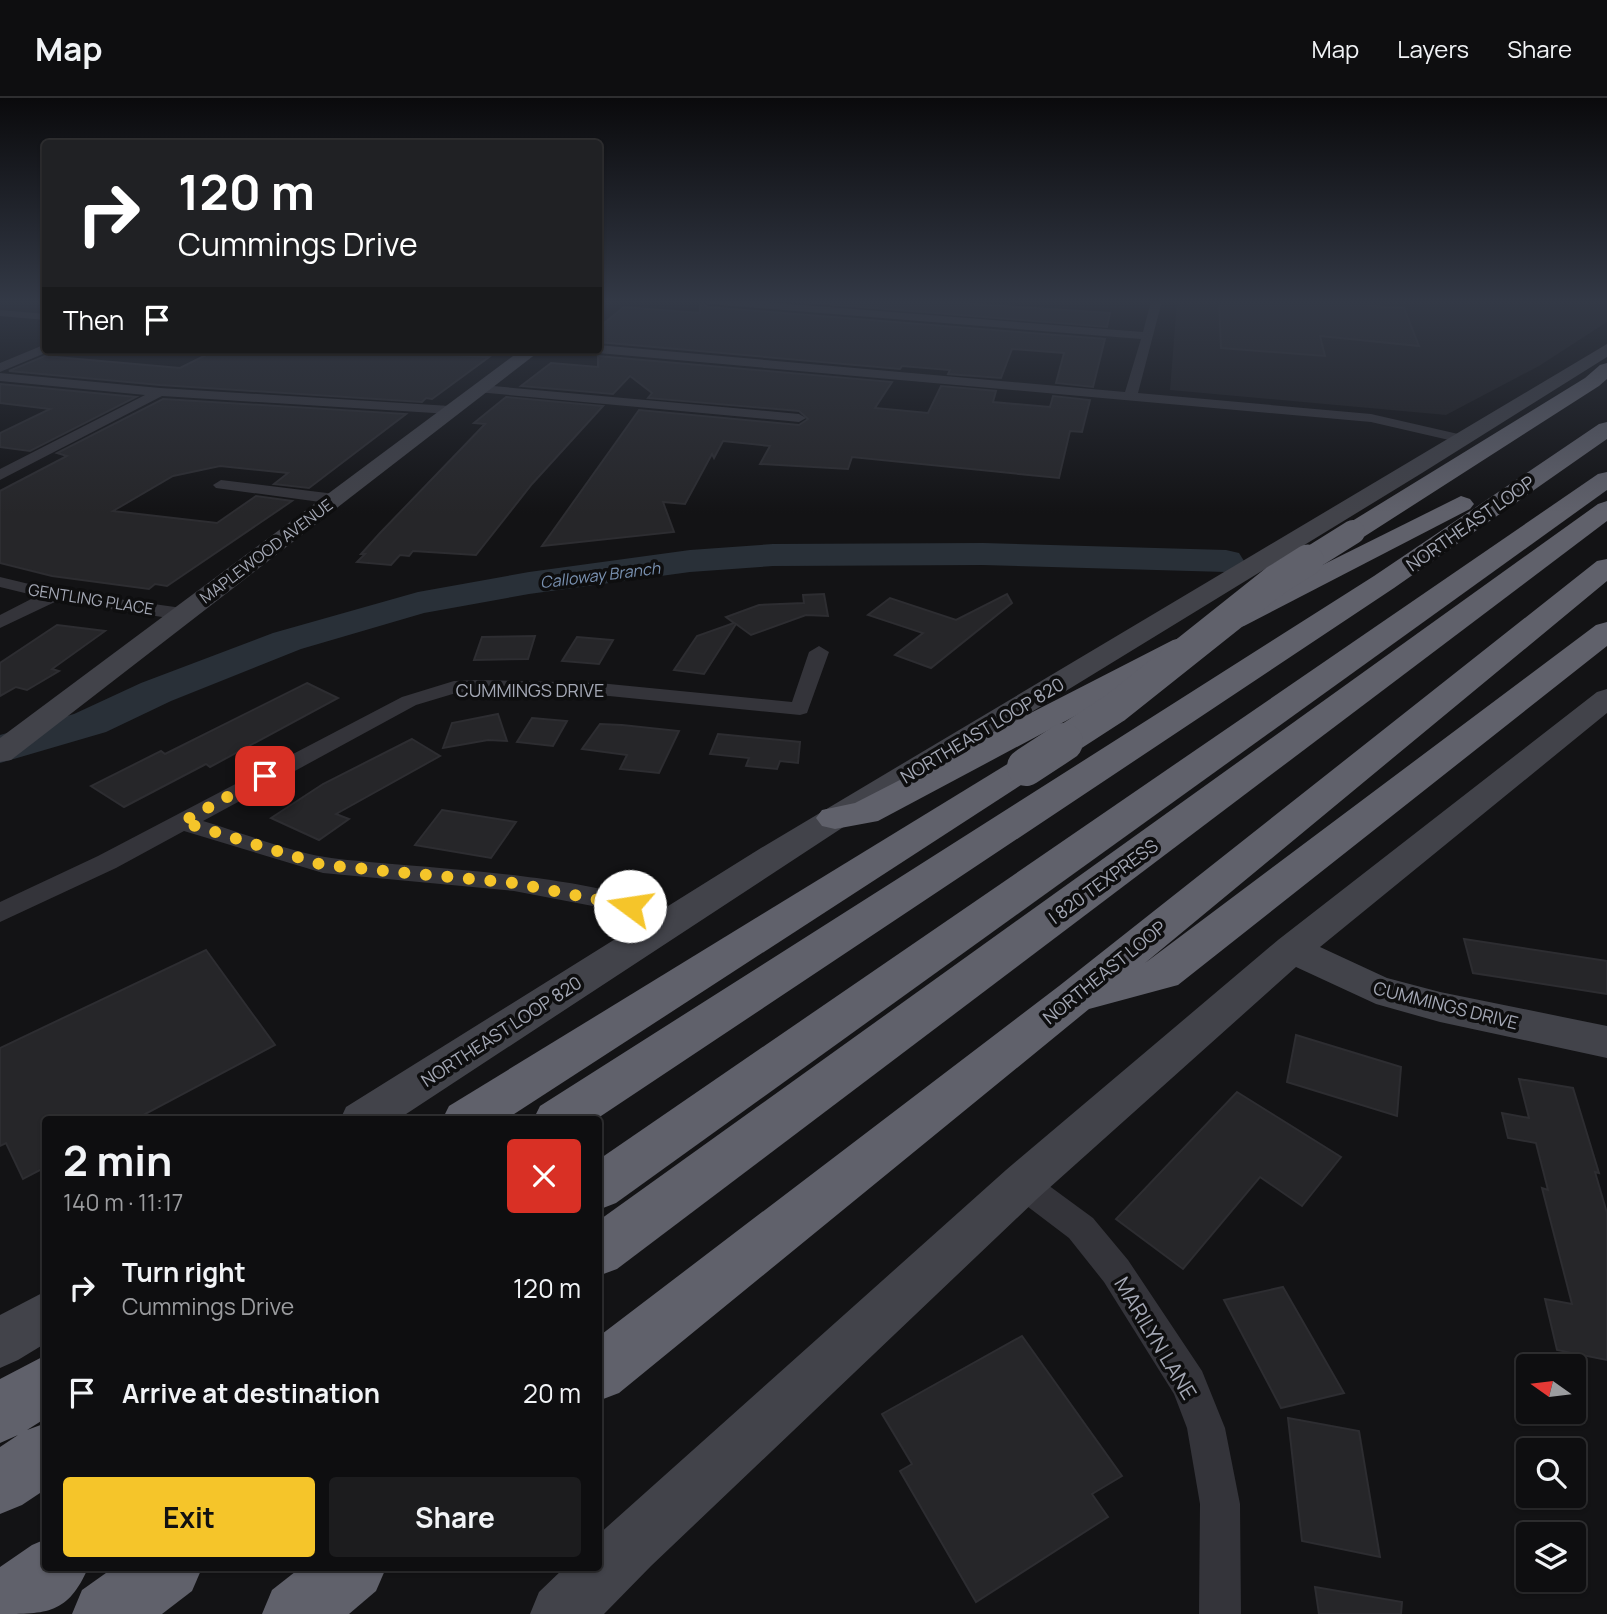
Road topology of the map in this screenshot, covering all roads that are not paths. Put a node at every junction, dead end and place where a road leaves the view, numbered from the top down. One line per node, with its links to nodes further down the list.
1 (503, 372): 7 (main road, MAPLEWOOD AVENUE)
2 (862, 372): 9 (street)
3 (1138, 372): 9 (street)
4 (1570, 372): 14 (main road, NORTHEAST LOOP 820)
5 (1604, 372): 37 (highway, bridge)
6 (0, 377): 8 (street)
7 (482, 388): 10 (main road, MAPLEWOOD AVENUE); 12 (street)
8 (160, 392): 10 (street); 15 (street)
9 (1131, 395): 14 (street)
10 (450, 411): 18 (main road, MAPLEWOOD AVENUE)
11 (1607, 411): 29 (highway)
12 (799, 418)
13 (1607, 429): 38 (highway, NORTHEAST LOOP)
14 (1462, 439): 29 (main road, NORTHEAST LOOP 820)
15 (0, 475)
16 (1607, 479): 40 (highway)
17 (221, 485): 18 (street)
18 (335, 499): 23 (main road, MAPLEWOOD AVENUE)
19 (1607, 509): 41 (highway, I 820 TEXPRESS)
20 (1607, 567): 34 (highway, NORTHEAST LOOP)
21 (0, 582): 22 (street, GENTLING PLACE)
22 (54, 595): 23 (street, GENTLING PLACE); 24 (street)
23 (182, 614): 28 (main road, MAPLEWOOD AVENUE)
24 (0, 622)
25 (1607, 631): 34 (highway)
26 (819, 652): 30 (street, CUMMINGS DRIVE)
27 (1607, 698): 33 (main road)
28 (0, 753)
29 (835, 818): 32 (main road, NORTHEAST LOOP 820)
30 (182, 822): 31 (street, CUMMINGS DRIVE); 32 (street)
31 (0, 913)
32 (663, 924): 36 (main road, NORTHEAST LOOP 820)
33 (1292, 950): 35 (main road, CUMMINGS DRIVE); 39 (main road)
34 (1074, 997): 44 (highway, NORTHEAST LOOP)
35 (1607, 1042)
36 (368, 1116)
37 (472, 1116)
38 (563, 1116)
39 (1022, 1184): 55 (main road); 56 (street, MARILYN LANE)
40 (602, 1185)
41 (602, 1249)
42 (42, 1317): 43 (main road)
43 (0, 1343)
44 (602, 1371)
45 (42, 1387): 46 (highway)
46 (0, 1413)
47 (42, 1456): 48 (highway)
48 (0, 1483)
49 (51, 1571): 52 (highway)
50 (165, 1571): 53 (highway)
51 (349, 1571): 54 (highway)
52 (0, 1606)
53 (106, 1614)
54 (296, 1614)
55 (561, 1614)
56 (1220, 1614)

